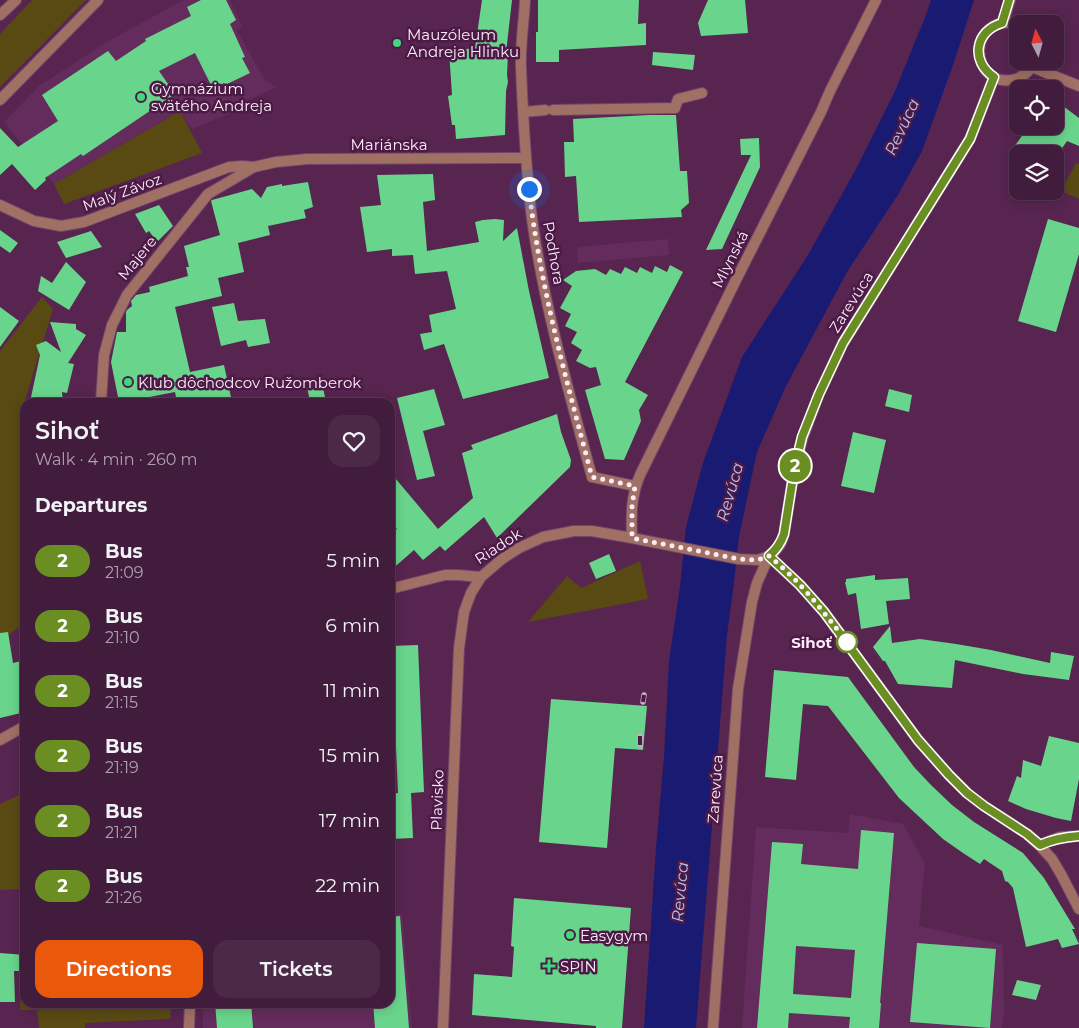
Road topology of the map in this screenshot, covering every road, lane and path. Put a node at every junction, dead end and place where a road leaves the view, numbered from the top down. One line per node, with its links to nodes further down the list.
1 (16, 0): 6 (street)
2 (98, 0): 14 (street)
3 (525, 0): 15 (street, Podhora)
4 (876, 0): 20 (street, Mlynská)
5 (1010, 0): 7 (street)
6 (0, 15)
7 (1002, 23): 8 (street); 11 (street)
8 (1009, 23)
9 (1029, 70): 11 (street)
10 (1046, 70): 12 (street)
11 (994, 77): 22 (street, Zarevúca)
12 (1079, 86)
13 (702, 93): 15 (street)
14 (0, 100)
15 (524, 112): 16 (street, Podhora)
16 (526, 158): 17 (street, Mariánska); 20 (street, Podhora)
17 (254, 168): 18 (street, Malý Závoz); 19 (street, Majere)
18 (0, 205)
19 (101, 398)
20 (635, 486): 21 (street, Mlynská)
21 (632, 538): 22 (street, Riadok); 23 (street, Riadok)
22 (769, 556): 28 (street); 33 (street, Zarevúca)
23 (481, 577): 24 (street, Riadok); 32 (street, Plavisko)
24 (395, 588)
25 (20, 729): 26 (street)
26 (0, 740)
27 (1079, 836): 28 (street)
28 (1040, 845): 29 (street)
29 (1079, 909)
30 (190, 1008): 31 (street)
31 (189, 1028)
32 (443, 1028)
33 (713, 1028)

